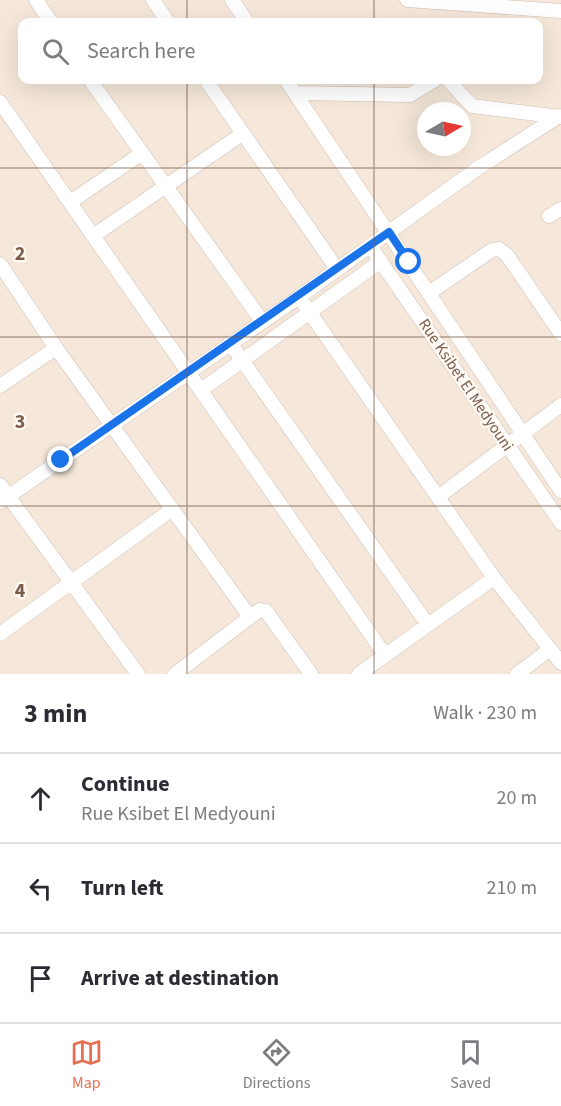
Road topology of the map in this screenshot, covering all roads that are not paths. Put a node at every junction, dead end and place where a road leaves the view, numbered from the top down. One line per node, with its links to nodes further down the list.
1 (36, 0): 7 (street)
2 (153, 0): 8 (street)
3 (232, 0): 9 (street)
4 (406, 0): 5 (street)
5 (458, 1): 6 (street)
6 (561, 11)
7 (48, 18)
8 (165, 18)
9 (244, 18)
10 (93, 84): 19 (street)
11 (209, 84): 18 (street)
12 (289, 84): 15 (street, Rue Ksibet El Medyouni)
13 (428, 84): 15 (street)
14 (452, 84): 17 (street)
15 (296, 93): 22 (street, Rue Ksibet El Medyouni)
16 (0, 102): 21 (street)
17 (560, 118): 22 (street)
18 (242, 134): 20 (street); 26 (street)
19 (141, 154): 20 (street); 21 (street)
20 (164, 186): 23 (street); 31 (street)
21 (70, 202): 23 (street)
22 (389, 232): 24 (street); 28 (street, Rue Ksibet El Medyouni)
23 (93, 236): 36 (street)
24 (370, 246): 25 (street, Rue Ksibet El Medyouni); 26 (street)
25 (381, 261): 30 (street); 42 (street, Rue Ksibet El Medyouni)
26 (338, 269): 29 (street)
27 (2, 270): 34 (street)
28 (429, 293): 32 (street); 41 (street, Rue Ksibet El Medyouni)
29 (299, 297): 30 (street); 31 (street)
30 (310, 313): 35 (street); 45 (street)
31 (262, 321): 33 (street)
32 (561, 334)
33 (230, 343): 35 (street); 36 (street)
34 (56, 348): 37 (street); 40 (street)
35 (242, 360): 38 (street); 52 (street)
36 (188, 370): 38 (street); 40 (street)
37 (0, 386)
38 (201, 390): 55 (street)
39 (561, 405): 41 (street)
40 (113, 424): 46 (street); 47 (street)
41 (524, 434): 42 (street); 44 (street, Rue Ksibet El Medyouni)
42 (507, 446): 45 (street); 48 (street, Rue Ksibet El Medyouni)
43 (0, 484): 46 (street)
44 (561, 491)
45 (438, 497): 49 (street)
46 (4, 499): 50 (street)
47 (171, 510): 50 (street); 51 (street)
48 (561, 523)
49 (494, 578): 52 (street); 54 (street)
50 (69, 582): 53 (street); 57 (street)
51 (250, 617): 58 (street); 59 (street)
52 (428, 625): 55 (street)
53 (0, 634)
54 (549, 650): 56 (street); 61 (street)
55 (385, 655): 60 (street)
56 (561, 663)
57 (138, 674)
58 (175, 674)
59 (311, 674)
60 (359, 674)
61 (517, 674)

